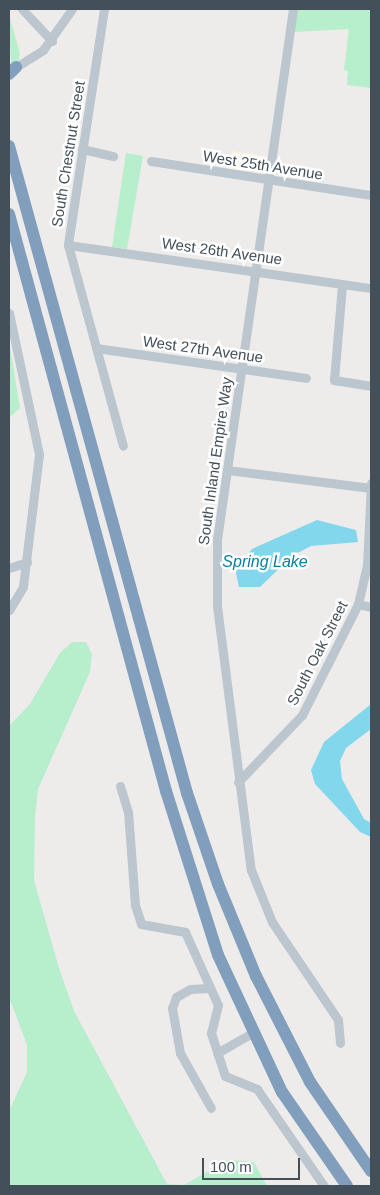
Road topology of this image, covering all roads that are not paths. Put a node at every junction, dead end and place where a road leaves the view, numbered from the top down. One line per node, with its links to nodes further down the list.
1 (22, 9): 5 (street)
2 (72, 9): 5 (street)
3 (104, 9): 8 (street, South Chestnut Street)
4 (292, 9): 11 (street, South Inland Empire Way)
5 (52, 41): 6 (street)
6 (11, 69)
7 (9, 146): 30 (highway)
8 (82, 149): 9 (street); 14 (street, South Chestnut Street)
9 (113, 156)
10 (151, 161): 11 (street, West 25th Avenue)
11 (268, 181): 12 (street, West 25th Avenue); 15 (street, South Inland Empire Way)
12 (371, 195)
13 (9, 214): 25 (highway)
14 (68, 245): 15 (street, West 26th Avenue); 19 (street, South Chestnut Street)
15 (255, 270): 16 (street, West 26th Avenue); 20 (street, South Inland Empire Way)
16 (342, 285): 17 (street, West 26th Avenue); 22 (street)
17 (371, 288)
18 (9, 313): 28 (street)
19 (96, 348): 20 (street, West 27th Avenue); 23 (street, South Chestnut Street)
20 (241, 369): 21 (street, West 27th Avenue); 24 (street, South Inland Empire Way)
21 (306, 378)
22 (371, 386)
23 (123, 446)
24 (227, 470): 27 (street); 34 (street, South Inland Empire Way)
25 (85, 483): 30 (highway); 37 (highway)
26 (371, 483): 27 (street, South Oak Street)
27 (371, 488): 31 (street, South Oak Street)
28 (26, 562): 29 (street); 33 (street)
29 (9, 568)
30 (130, 581): 41 (highway)
31 (358, 604): 32 (street); 34 (street, South Oak Street)
32 (371, 607)
33 (9, 610)
34 (238, 782): 38 (street, South Inland Empire Way)
35 (120, 786): 36 (street)
36 (210, 988): 39 (street); 40 (street)
37 (252, 1033): 39 (street); 43 (highway)
38 (340, 1043)
39 (216, 1053): 42 (street)
40 (212, 1108)
41 (371, 1172)
42 (324, 1186)
43 (348, 1186)

